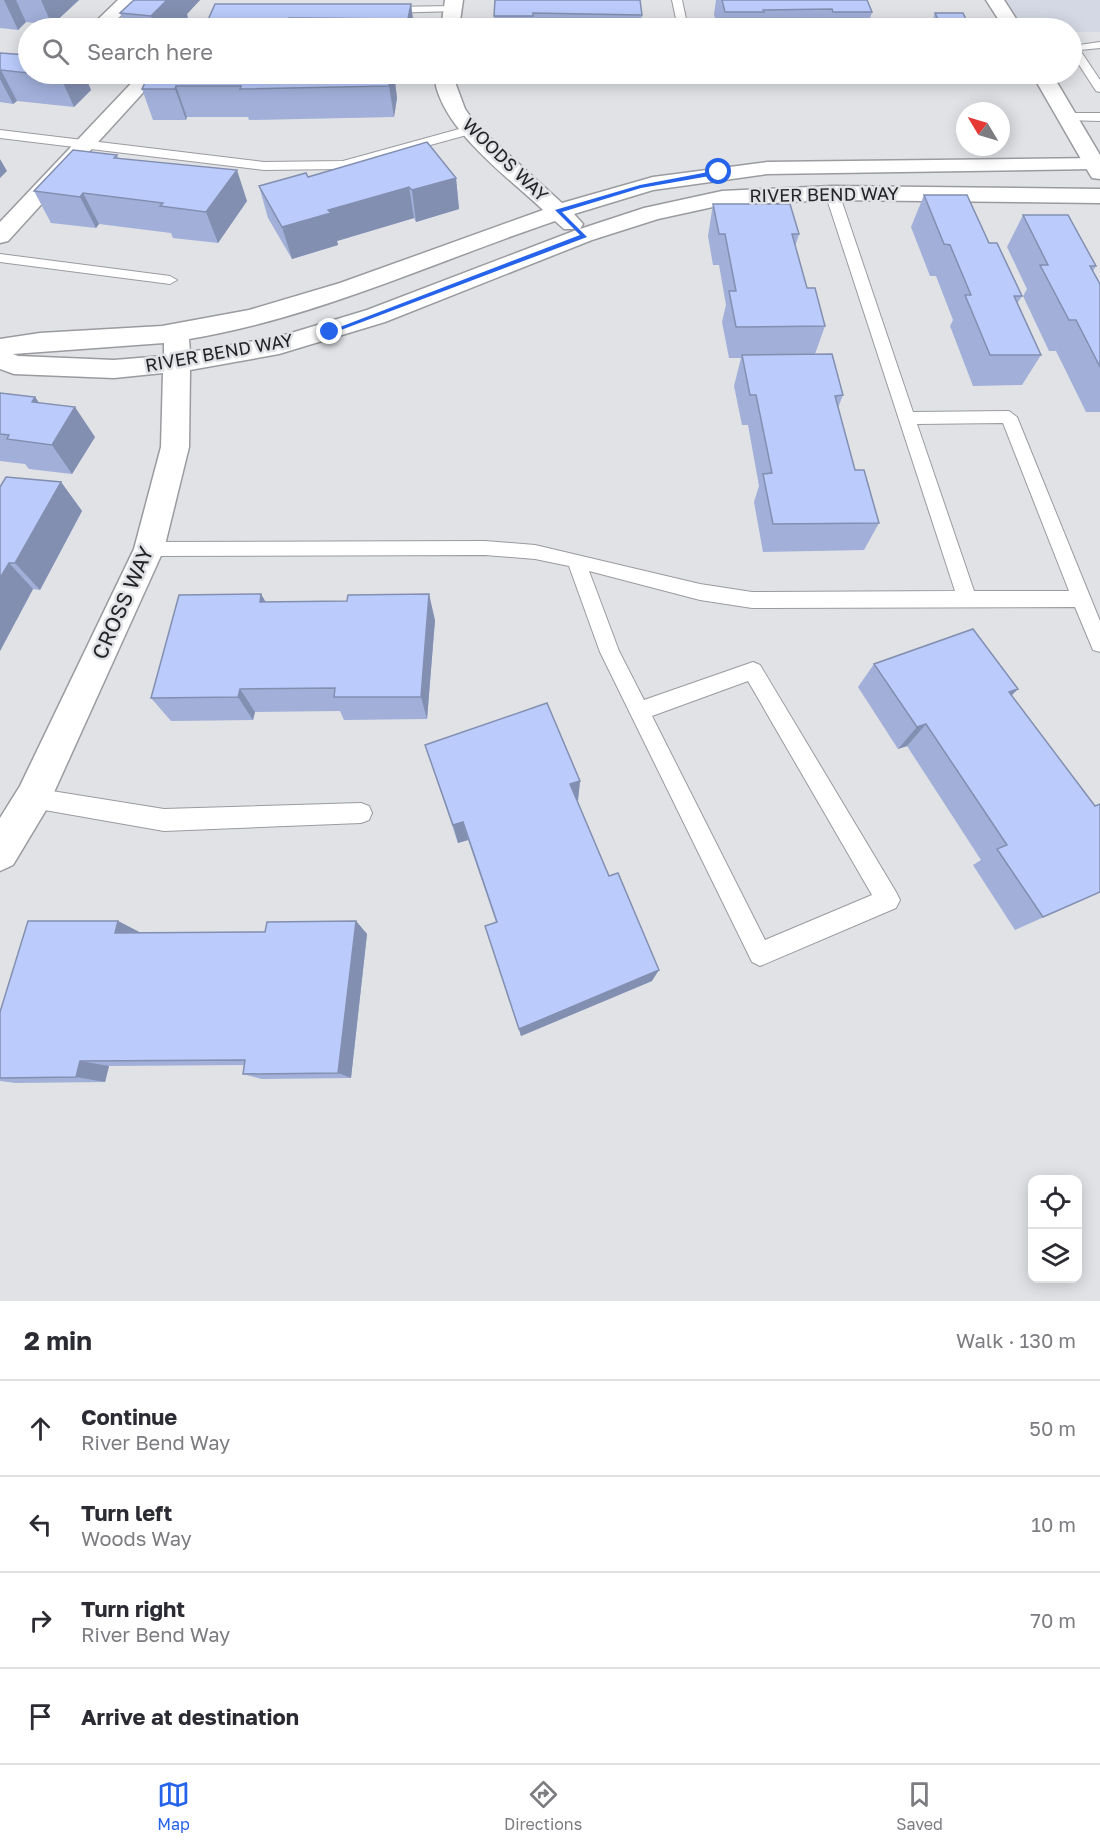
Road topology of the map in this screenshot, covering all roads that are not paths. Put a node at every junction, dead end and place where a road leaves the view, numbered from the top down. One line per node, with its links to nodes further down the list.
1 (128, 0): 6 (street)
2 (677, 0): 7 (lane)
3 (995, 0): 8 (street)
4 (453, 5): 5 (lane)
5 (372, 10)
6 (109, 18)
7 (681, 18)
8 (1007, 18)
9 (1100, 45): 10 (lane)
10 (1082, 46)
11 (1082, 61): 15 (lane)
12 (141, 84): 20 (street)
13 (445, 84): 18 (street, WOODS WAY)
14 (1049, 84): 16 (street)
15 (1100, 89)
16 (1070, 117): 17 (lane); 21 (street)
17 (1100, 117)
18 (470, 130): 20 (lane); 24 (street, WOODS WAY)
19 (0, 134): 20 (lane)
20 (85, 145): 25 (street)
21 (1097, 168): 24 (street, RIVER BEND WAY)
22 (832, 193): 23 (street, RIVER BEND WAY); 26 (street, RIVER BEND WAY); 32 (lane)
23 (1100, 196)
24 (558, 212): 26 (street, WOODS WAY); 30 (street, RIVER BEND WAY)
25 (0, 236)
26 (584, 236): 30 (street, RIVER BEND WAY)
27 (0, 258): 28 (lane)
28 (170, 280)
29 (0, 348): 30 (street, RIVER BEND WAY)
30 (177, 348): 31 (street, RIVER BEND WAY); 33 (street, CROSS WAY)
31 (0, 358)
32 (907, 418): 35 (lane); 36 (lane)
33 (149, 549): 34 (lane); 39 (street, CROSS WAY)
34 (576, 560): 35 (lane); 38 (lane)
35 (967, 599): 36 (lane)
36 (1081, 599): 37 (lane)
37 (1100, 645)
38 (640, 711): 38 (lane)
39 (33, 798): 40 (lane); 41 (street, CROSS WAY)
40 (362, 813)
41 (0, 852)

